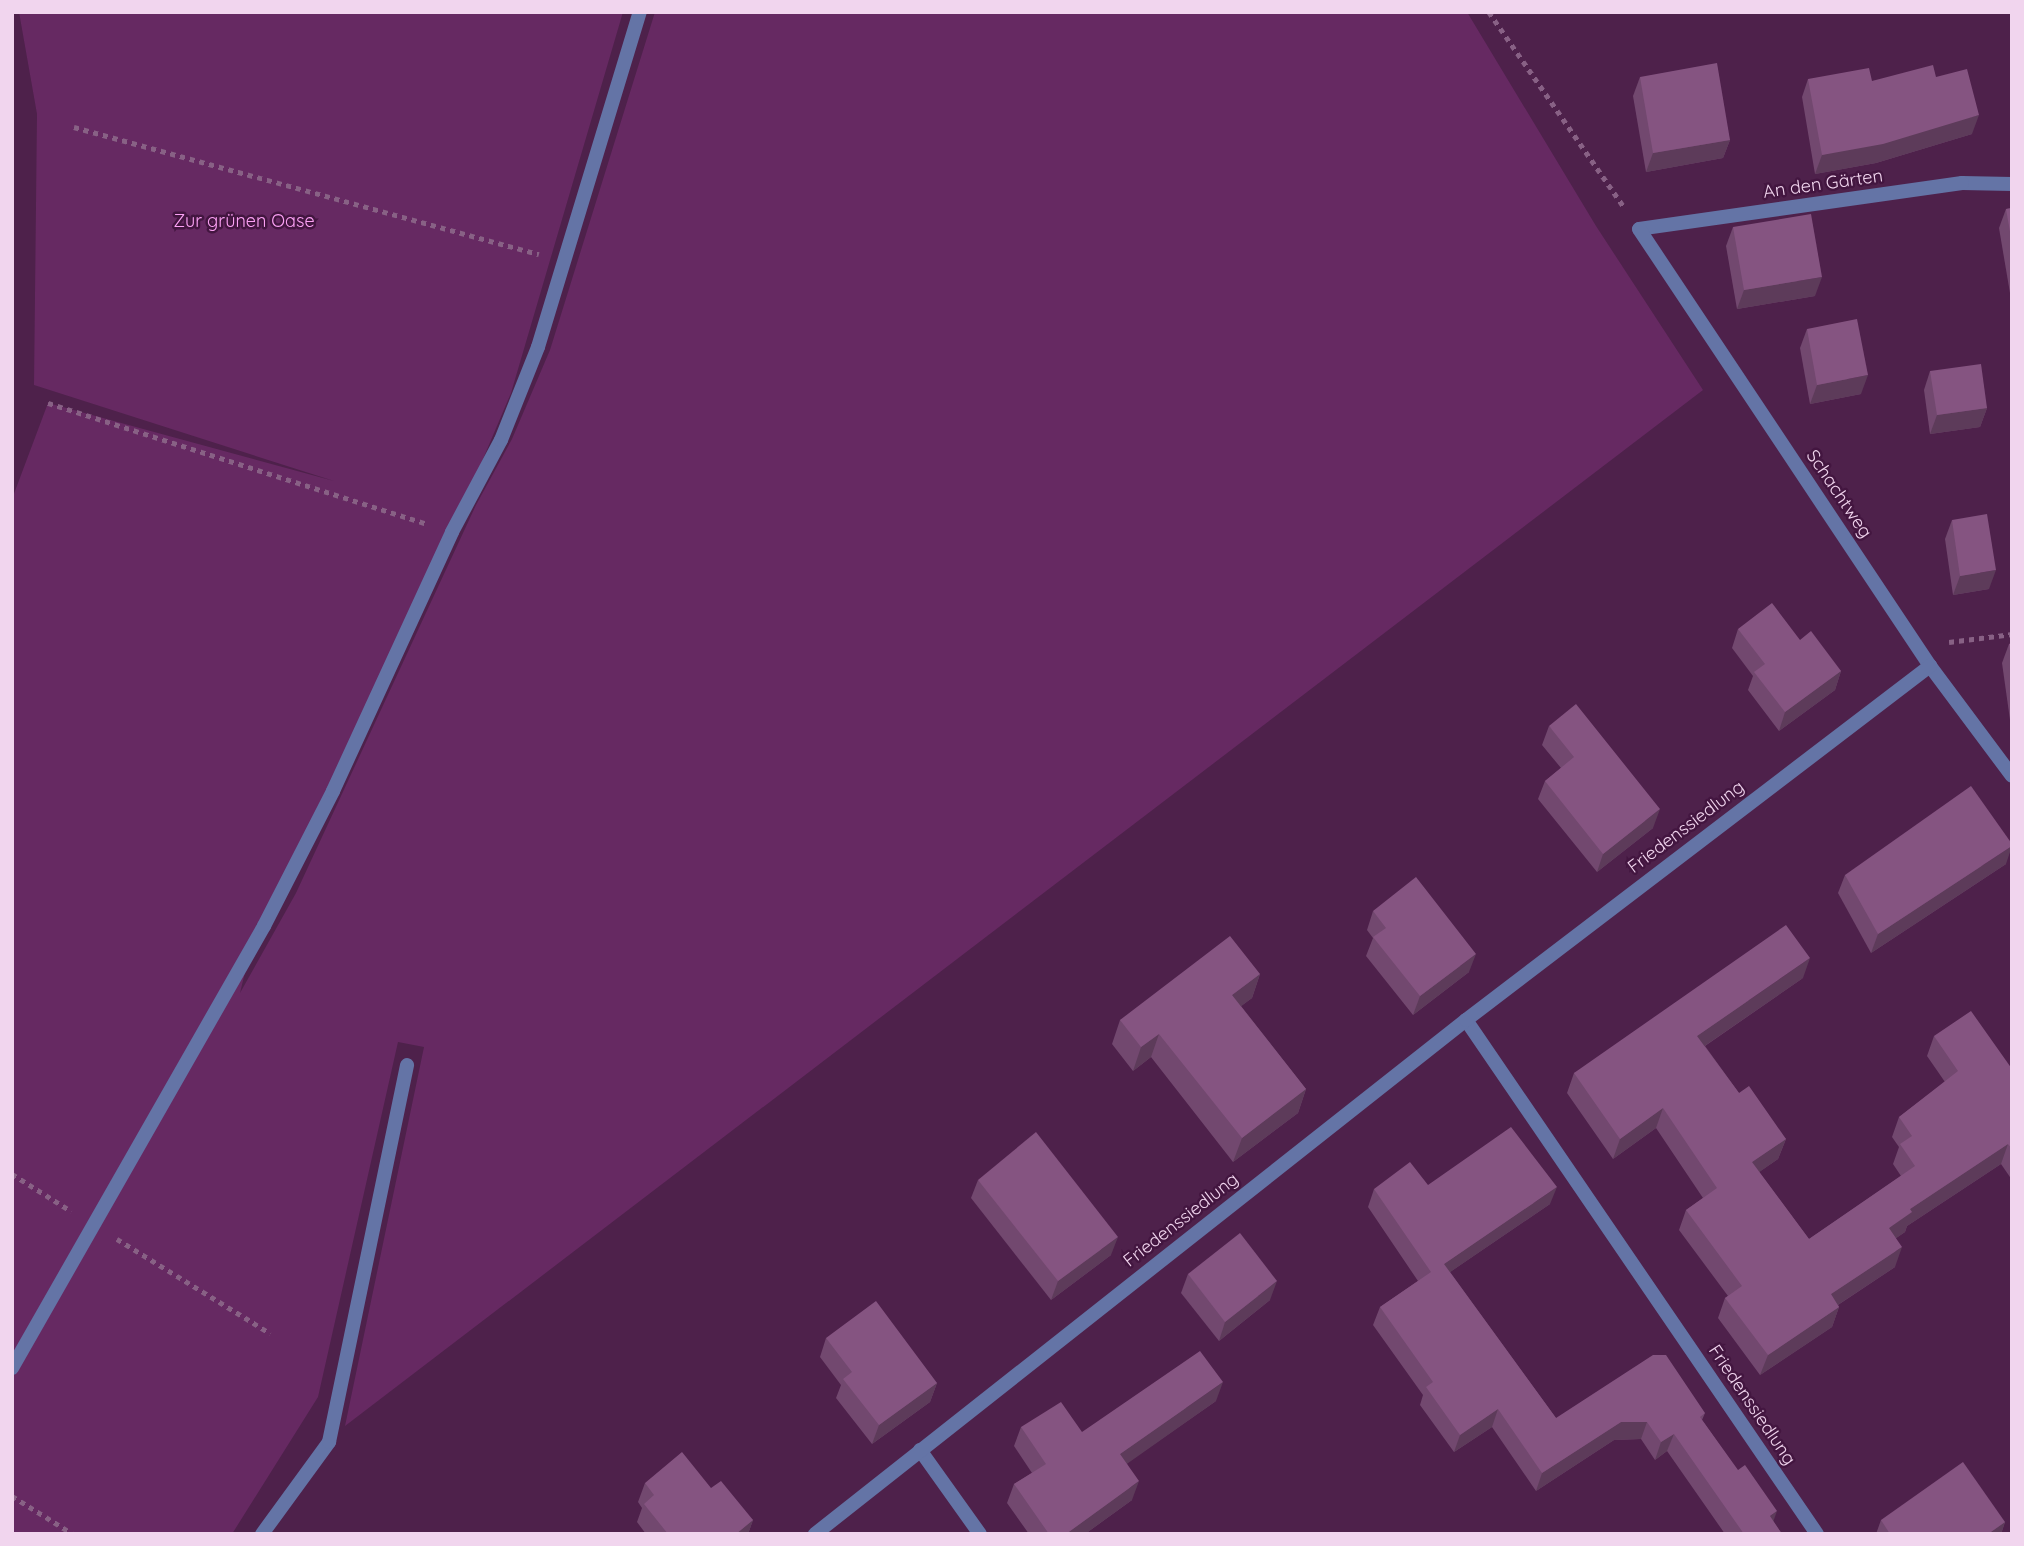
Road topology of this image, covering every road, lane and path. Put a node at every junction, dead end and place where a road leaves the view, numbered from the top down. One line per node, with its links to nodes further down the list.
1 (640, 12): 6 (street)
2 (1489, 12): 5 (path)
3 (74, 127): 6 (path)
4 (2012, 184): 5 (street, An den Gärten)
5 (1639, 229): 10 (street, Schachtweg)
6 (565, 261): 8 (street)
7 (47, 403): 8 (path)
8 (452, 532): 16 (street)
9 (2012, 634): 10 (path)
10 (1917, 646): 11 (street, Schachtweg)
11 (1930, 666): 12 (street, Schachtweg); 13 (street, Friedenssiedlung)
12 (2012, 776)
13 (1466, 1020): 19 (street, Friedenssiedlung); 25 (street, Friedenssiedlung)
14 (407, 1065): 22 (street)
15 (12, 1174): 16 (path)
16 (95, 1226): 17 (path); 18 (street)
17 (270, 1333)
18 (12, 1368)
19 (920, 1451): 23 (street, Friedenssiedlung); 24 (street)
20 (12, 1496): 21 (path)
21 (73, 1534)
22 (262, 1534)
23 (816, 1534)
24 (980, 1534)
25 (1817, 1534)

